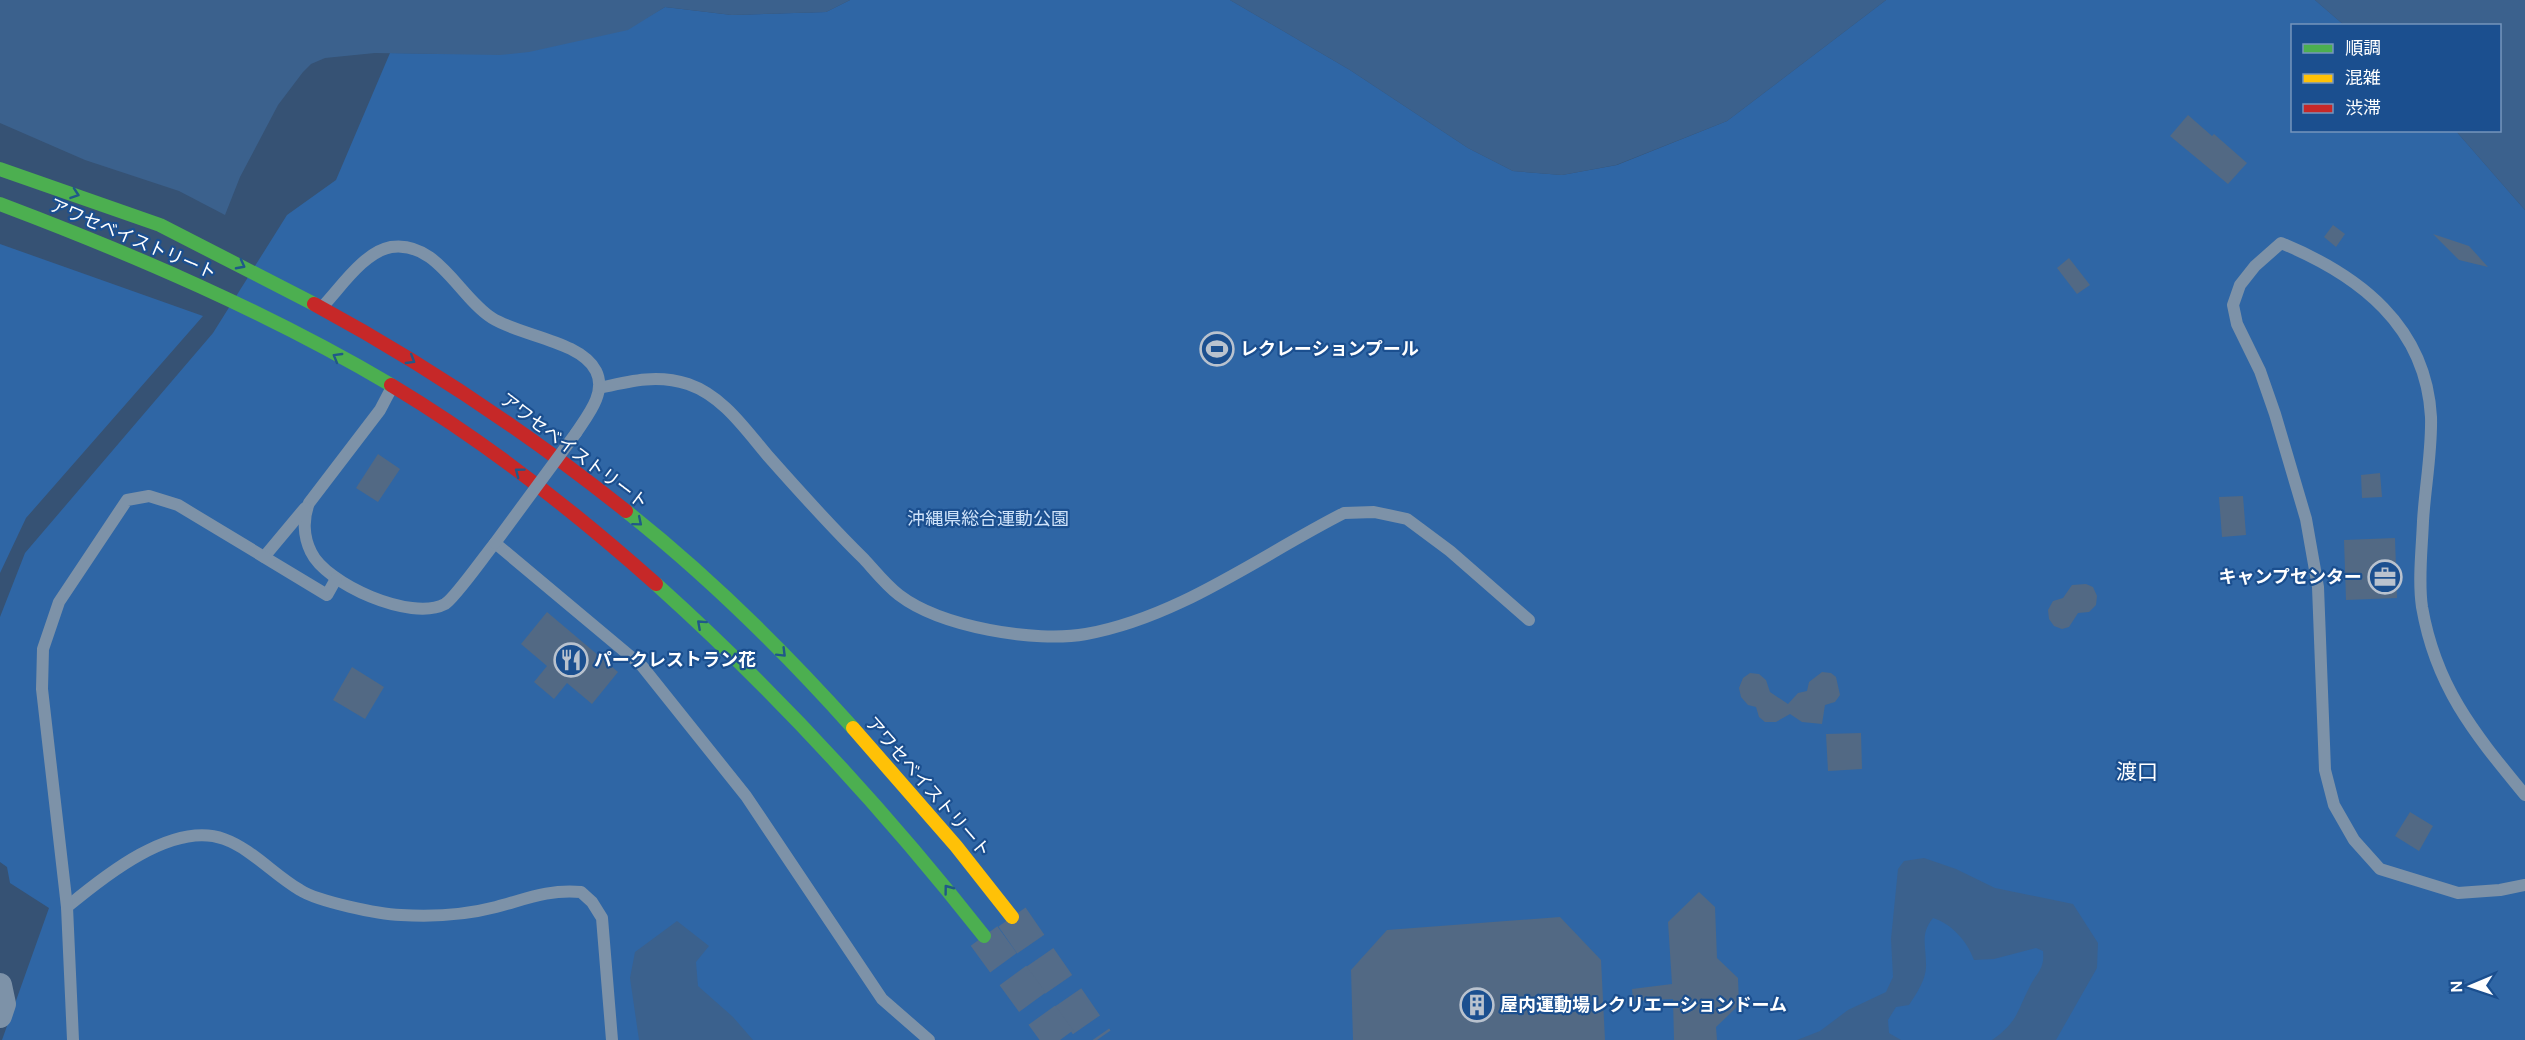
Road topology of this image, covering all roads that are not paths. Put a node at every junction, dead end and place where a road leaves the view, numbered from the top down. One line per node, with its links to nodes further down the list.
1 (0, 169): 3 (main road, アワセベイストリート, one-way to 3)
2 (0, 204): 4 (main road, アワセベイストリート, one-way to 2)
3 (321, 308): 5 (lane); 14 (main road, アワセベイストリート, one-way to 14)
4 (392, 388): 6 (lane); 15 (main road, アワセベイストリート, one-way to 4)
5 (599, 388): 7 (lane, bridge); 10 (lane)
6 (309, 503): 8 (lane); 9 (lane)
7 (495, 543): 9 (lane); 20 (lane)
8 (264, 557): 9 (lane); 13 (lane)
9 (336, 579)
10 (1529, 620)
11 (2525, 795): 12 (lane)
12 (2525, 885)
13 (67, 907): 18 (lane); 19 (lane)
14 (1012, 917)
15 (984, 936)
16 (0, 985): 17 (street)
17 (0, 1016)
18 (73, 1040)
19 (612, 1040)
20 (929, 1040)

